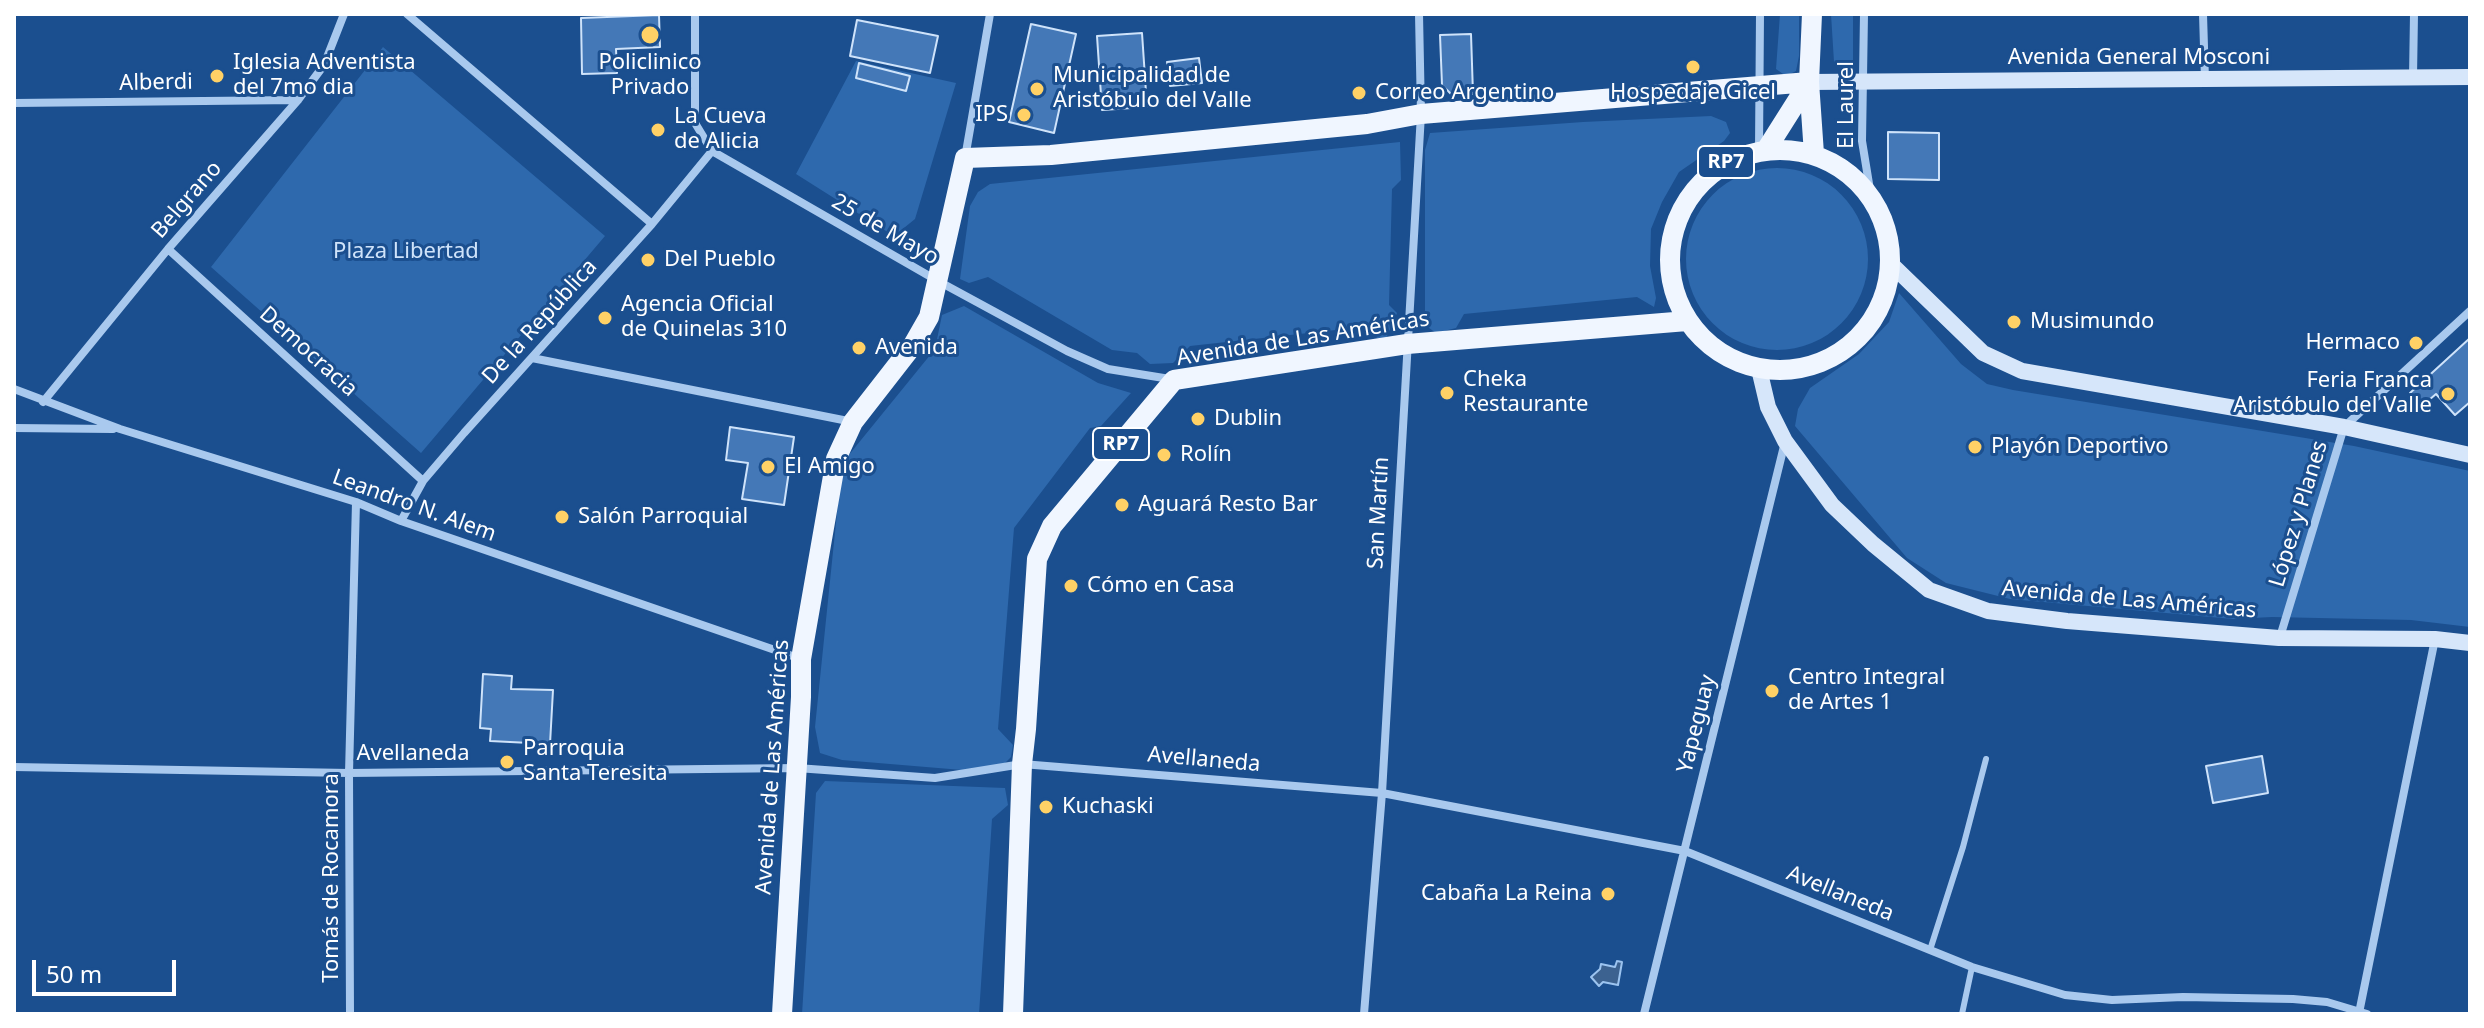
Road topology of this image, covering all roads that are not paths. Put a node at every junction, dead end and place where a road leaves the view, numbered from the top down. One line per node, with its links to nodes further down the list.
1 (344, 14): 17 (street, Belgrano)
2 (407, 14): 25 (street)
3 (695, 14): 20 (street)
4 (990, 14): 23 (street)
5 (1419, 14): 19 (street, San Martín)
6 (1760, 14): 16 (street)
7 (1812, 14): 14 (main road, RP7)
8 (1864, 14): 15 (street, El Laurel)
9 (2203, 14): 13 (street)
10 (2414, 14): 11 (street)
11 (2413, 77): 12 (main road, Avenida General Mosconi); 13 (main road, Avenida General Mosconi)
12 (2470, 77)
13 (2205, 80): 15 (main road, Avenida General Mosconi)
14 (1809, 82): 15 (main road, Avenida General Mosconi); 16 (main road); 21 (main road, RP7); 22 (main road, RP7)
15 (1865, 82): 24 (street, El Laurel)
16 (1759, 84): 19 (main road); 21 (street)
17 (298, 100): 18 (street, Alberdi); 26 (street, Belgrano)
18 (14, 103)
19 (1421, 114): 23 (main road); 31 (street, San Martín)
20 (712, 151): 25 (street, De la República); 28 (street, 25 de Mayo)
21 (1762, 151): 22 (main road, RP7); 30 (main road, RP7)
22 (1814, 154): 24 (main road, RP7)
23 (965, 158): 28 (main road, Avenida de Las Américas)
24 (1871, 196): 27 (main road, RP7)
25 (652, 224): 32 (street, De la República)
26 (168, 249): 36 (street, Belgrano); 43 (street, Democracia)
27 (1891, 264): 33 (main road, RP7); 38 (main road)
28 (938, 281): 34 (street, 25 de Mayo); 37 (main road, Avenida de Las Américas)
29 (2470, 311): 38 (street, López y Planes)
30 (1687, 321): 31 (main road, Avenida de Las Américas); 33 (main road, RP7)
31 (1407, 344): 34 (main road, Avenida de Las Américas); 55 (street, San Martín)
32 (532, 358): 37 (street); 43 (street, De la República)
33 (1759, 369): 41 (main road, Avenida de Las Américas)
34 (1174, 380): 51 (main road, Avenida de Las Américas / RP7)
35 (14, 389): 36 (street, Leandro N. Alem)
36 (43, 402): 40 (street, Leandro N. Alem)
37 (853, 422): 49 (main road, Avenida de Las Américas)
38 (2344, 427): 42 (main road); 46 (street, López y Planes)
39 (14, 428): 40 (street)
40 (120, 429): 44 (street, Leandro N. Alem)
41 (1785, 441): 46 (main road, Avenida de Las Américas); 56 (street, Yapeguay)
42 (2470, 455)
43 (423, 481): 45 (street, De la República)
44 (356, 502): 45 (street, Leandro N. Alem); 54 (street, Tomás de Rocamora)
45 (401, 521): 49 (street, Leandro N. Alem)
46 (2279, 638): 47 (main road, Avenida de Las Américas)
47 (2435, 639): 48 (main road, Avenida de Las Américas); 59 (street)
48 (2470, 643)
49 (801, 659): 53 (main road, Avenida de Las Américas)
50 (1986, 759): 57 (lane)
51 (1022, 764): 53 (street, Avellaneda); 55 (street, Avellaneda); 62 (main road, Avenida de Las Américas / RP7)
52 (14, 767): 54 (street, Avellaneda)
53 (797, 768): 54 (street, Avellaneda); 61 (main road, Avenida de Las Américas)
54 (349, 773): 60 (street, Tomás de Rocamora)
55 (1382, 793): 56 (street, Avellaneda); 63 (street, San Martín)
56 (1685, 851): 57 (street, Avellaneda); 64 (street, Yapeguay)
57 (1930, 950): 58 (street, Avellaneda)
58 (1972, 967): 59 (street, Avellaneda); 65 (lane)
59 (2362, 1013)
60 (350, 1014)
61 (782, 1014)
62 (1013, 1014)
63 (1364, 1014)
64 (1644, 1014)
65 (1962, 1014)

